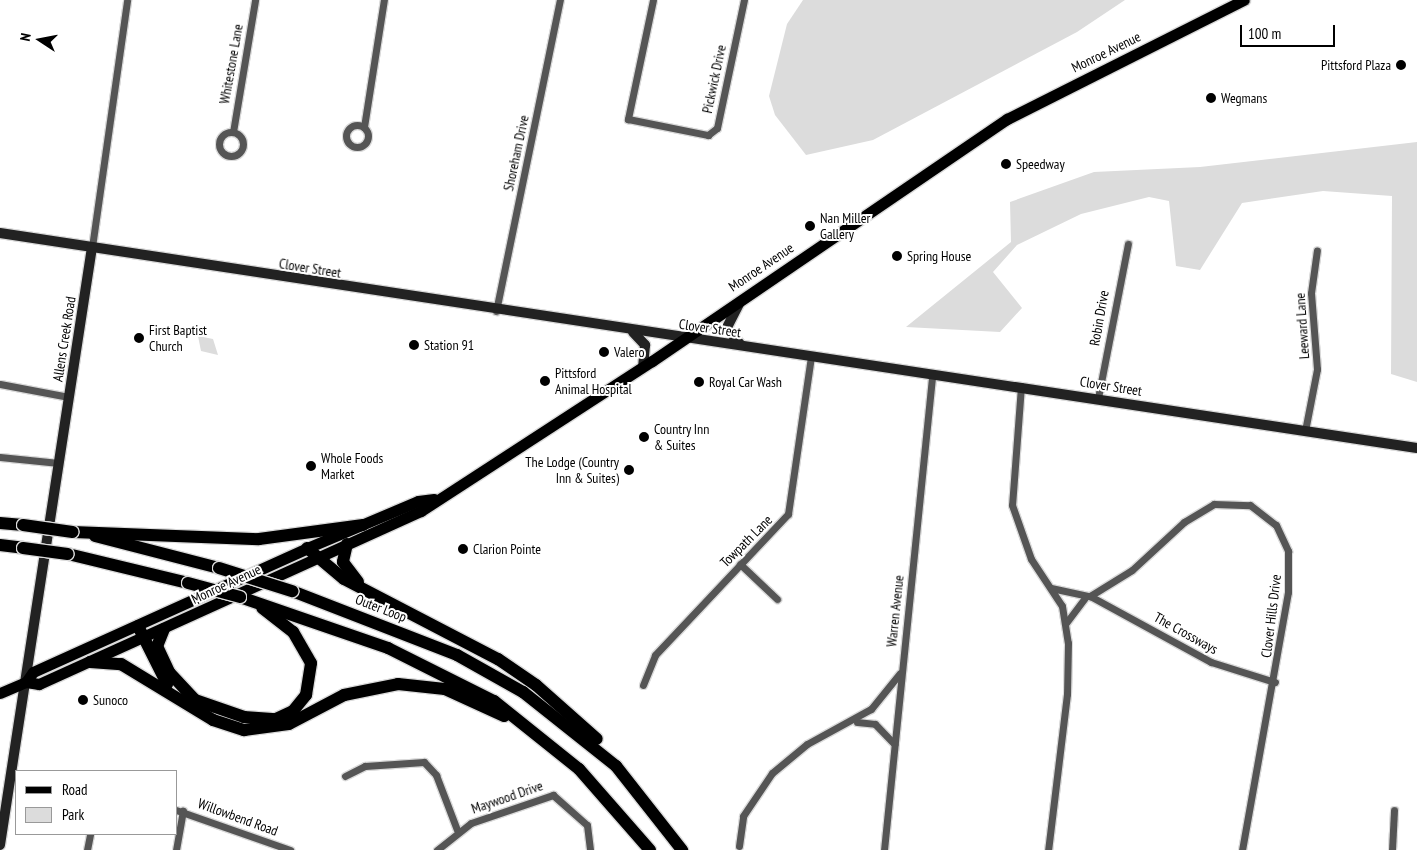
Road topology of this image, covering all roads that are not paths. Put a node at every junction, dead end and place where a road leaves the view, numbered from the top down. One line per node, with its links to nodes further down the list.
1 (127, 0): 12 (street, Allens Creek Road)
2 (255, 0): 9 (street, Whitestone Lane)
3 (384, 0): 8 (street)
4 (560, 0): 15 (street, Shoreham Drive)
5 (653, 0): 6 (street, Pickwick Drive)
6 (744, 0)
7 (1244, 0): 14 (main road, Monroe Avenue)
8 (364, 127)
9 (233, 132)
10 (0, 233): 12 (main road, Clover Street)
11 (1128, 244): 25 (street, Robin Drive)
12 (92, 247): 15 (main road, Clover Street); 24 (main road, Allens Creek Road)
13 (1317, 250): 26 (street, Leeward Lane)
14 (742, 298): 17 (main road, Monroe Avenue); 18 (main road)
15 (496, 311): 16 (main road, Clover Street)
16 (632, 331): 17 (main road, Clover Street); 20 (main road)
17 (684, 338): 18 (main road, Clover Street); 20 (main road, Monroe Avenue)
18 (744, 347): 19 (main road, Clover Street)
19 (811, 357): 21 (main road, Clover Street); 40 (street, Towpath Lane)
20 (643, 367): 30 (main road, Monroe Avenue)
21 (932, 374): 23 (main road, Clover Street); 51 (street, Warren Avenue)
22 (0, 384): 24 (street)
23 (1021, 386): 25 (main road, Clover Street); 41 (street)
24 (69, 397): 29 (main road, Allens Creek Road)
25 (1098, 398): 26 (main road, Clover Street)
26 (1305, 431): 27 (main road, Clover Street)
27 (1417, 448)
28 (0, 457): 29 (street)
29 (59, 463): 52 (main road, Allens Creek Road)
30 (434, 499): 32 (main road, Monroe Avenue); 34 (main road, Monroe Avenue)
31 (0, 523): 33 (highway, Outer Loop, bridge)
32 (363, 525): 33 (highway); 37 (main road, Monroe Avenue)
33 (73, 532): 60 (highway, Outer Loop, bridge)
34 (347, 544): 39 (main road, Monroe Avenue); 42 (highway)
35 (0, 545): 36 (highway)
36 (23, 548): 38 (highway); 45 (highway, bridge)
37 (307, 548): 39 (highway); 47 (main road, Monroe Avenue)
38 (0, 550)
39 (320, 555): 42 (highway); 48 (main road, Monroe Avenue)
40 (740, 564): 44 (street); 54 (street, Towpath Lane)
41 (1051, 588): 43 (street); 46 (street)
42 (376, 595): 60 (highway)
43 (1088, 597): 46 (street, Clover Hills Drive); 53 (street, The Crossways); 53 (street, Clover Hills Drive)
44 (777, 599)
45 (262, 605): 48 (highway); 58 (highway)
46 (1066, 623): 79 (street)
47 (138, 626): 49 (highway); 52 (main road, Monroe Avenue)
48 (164, 629): 49 (main road, Monroe Avenue)
49 (143, 639): 50 (main road, Monroe Avenue); 56 (highway)
50 (90, 662): 52 (main road, Monroe Avenue); 56 (highway)
51 (902, 670): 57 (street); 59 (street, Warren Avenue)
52 (26, 682): 55 (main road, Monroe Avenue); 62 (main road, Allens Creek Road)
53 (1275, 682): 80 (street, Clover Hills Drive)
54 (643, 685)
55 (0, 693)
56 (184, 703): 58 (highway)
57 (854, 722): 59 (street); 70 (street)
58 (541, 736): 76 (highway)
59 (894, 744): 78 (street, Warren Avenue)
60 (616, 766): 77 (highway, Outer Loop)
61 (346, 776): 66 (street)
62 (13, 785): 69 (main road, Allens Creek Road)
63 (1394, 810): 81 (street)
64 (180, 811): 65 (street); 73 (street, Willowbend Road)
65 (178, 830)
66 (457, 830): 74 (street, Maywood Drive); 75 (street, Maywood Drive)
67 (90, 835): 71 (street)
68 (178, 835): 72 (street)
69 (0, 845)
70 (739, 846)
71 (87, 850)
72 (176, 850)
73 (290, 850)
74 (437, 850)
75 (590, 850)
76 (650, 850)
77 (682, 850)
78 (884, 850)
79 (1048, 850)
80 (1242, 850)
81 (1392, 850)

